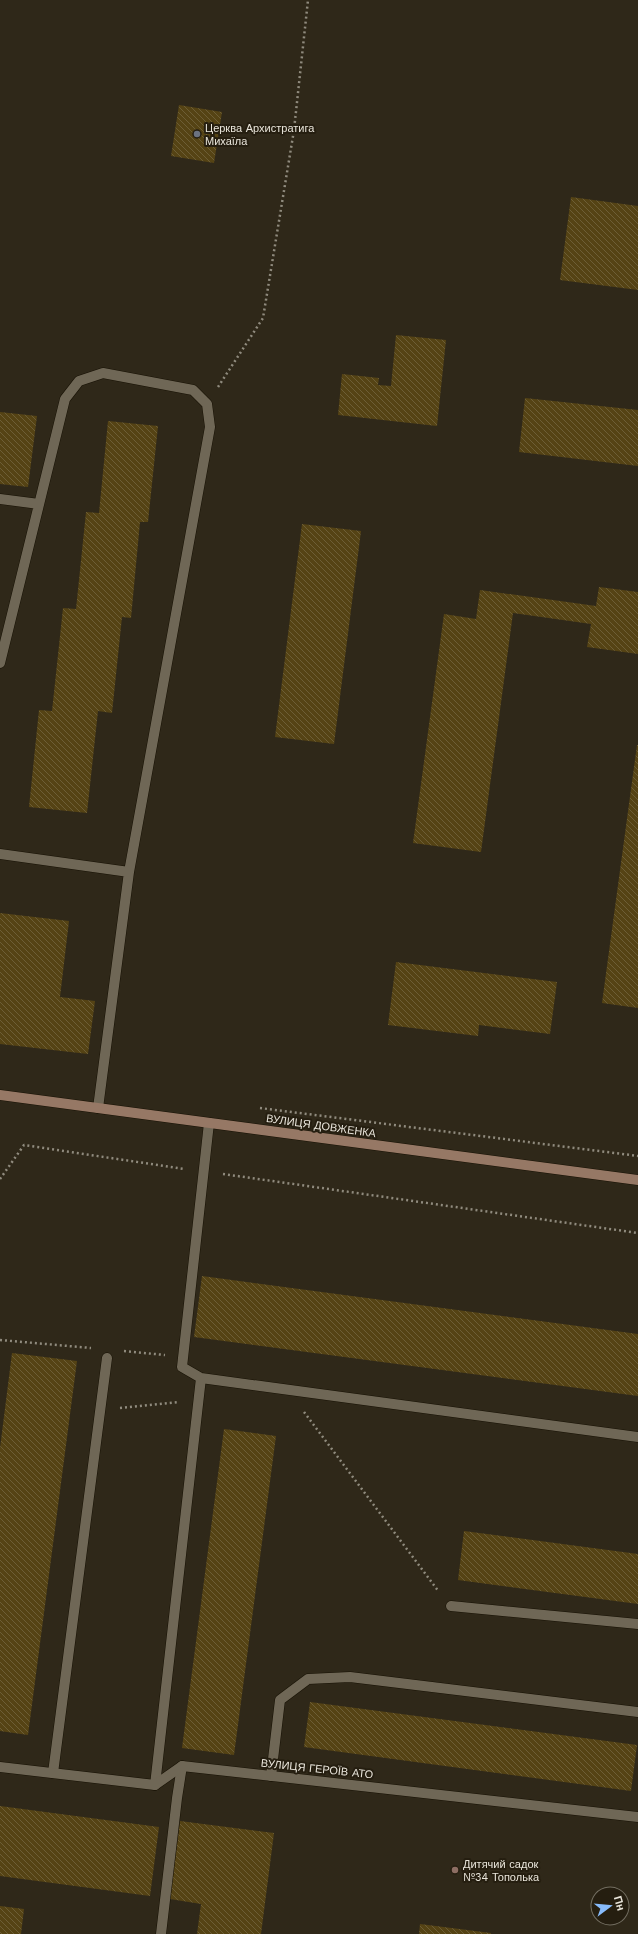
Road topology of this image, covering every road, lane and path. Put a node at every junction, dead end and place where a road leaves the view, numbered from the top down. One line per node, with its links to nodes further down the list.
1 (308, 0): 2 (path)
2 (207, 404): 4 (street); 7 (street)
3 (0, 499): 4 (street)
4 (39, 504): 5 (street)
5 (0, 663)
6 (0, 854): 7 (street)
7 (129, 872): 9 (street)
8 (0, 1095): 9 (street, ВУЛИЦЯ ДОВЖЕНКА)
9 (98, 1108): 11 (street, ВУЛИЦЯ ДОВЖЕНКА)
10 (259, 1108): 12 (path)
11 (209, 1123): 13 (street); 15 (street, ВУЛИЦЯ ДОВЖЕНКА)
12 (638, 1156)
13 (203, 1172): 14 (path); 16 (path); 18 (street)
14 (0, 1179)
15 (638, 1180)
16 (638, 1233)
17 (107, 1358): 21 (street)
18 (201, 1378): 19 (street); 20 (street)
19 (287, 1390): 22 (street); 23 (path)
20 (199, 1400): 21 (path); 30 (street)
21 (100, 1410): 28 (street)
22 (638, 1437)
23 (451, 1606): 24 (street)
24 (638, 1624)
25 (638, 1712): 29 (street)
26 (182, 1766): 29 (street, ВУЛИЦЯ ГЕРОЇВ АТО); 30 (street); 32 (street)
27 (0, 1767): 28 (street)
28 (52, 1773): 30 (street)
29 (271, 1776): 31 (street, ВУЛИЦЯ ГЕРОЇВ АТО)
30 (155, 1785)
31 (638, 1817)
32 (161, 1934)

